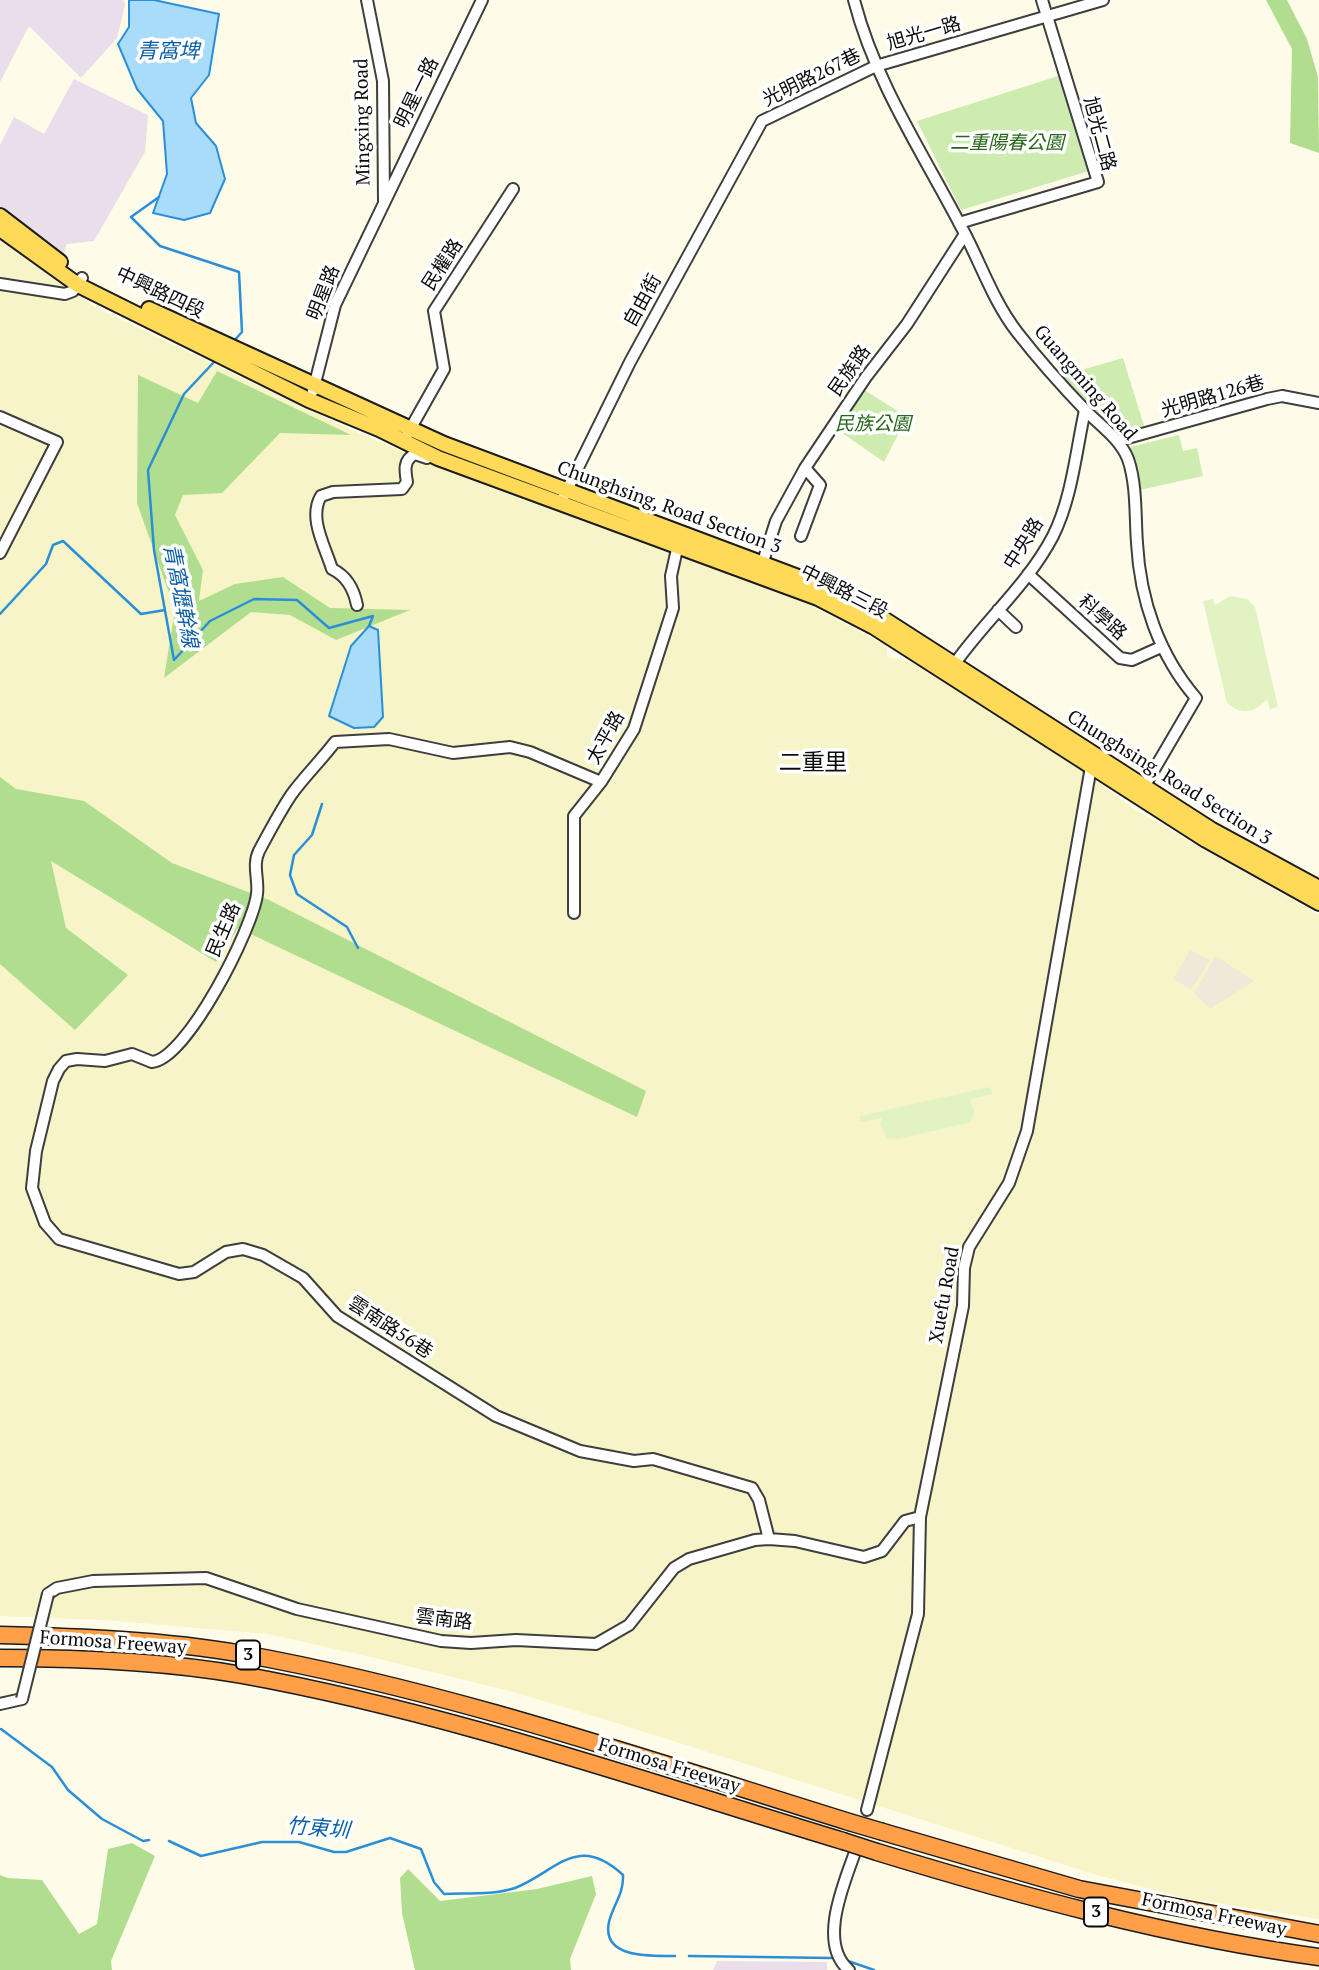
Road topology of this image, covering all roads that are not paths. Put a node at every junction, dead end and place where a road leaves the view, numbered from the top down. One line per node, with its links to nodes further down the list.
1 (367, 0): 10 (street, Mingxing Road)
2 (482, 0): 10 (street, 明星一路)
3 (854, 0): 7 (street, Guangming Road)
4 (1042, 0): 6 (street, 旭光二路)
5 (1103, 0): 6 (street, 旭光一路)
6 (1047, 16): 7 (street, 旭光一路); 12 (street, 旭光二路)
7 (876, 66): 8 (street, 光明路267巷); 12 (street, Guangming Road)
8 (762, 121): 26 (street, 自由街)
9 (513, 190): 22 (street, 民權路)
10 (384, 202): 17 (street, 明星路)
11 (0, 216): 15 (main road, 中興路四段)
12 (959, 223): 14 (street, Guangming Road)
13 (0, 229): 15 (main road, 中興路四段)
14 (965, 234): 20 (street, Guangming Road); 25 (street, 民族路)
15 (80, 281): 16 (street); 17 (main road, 中興路四段); 18 (main road, 中興路四段)
16 (0, 284)
17 (316, 385): 18 (street, 明星路); 22 (main road, Chunghsing, Road Section 3)
18 (309, 400): 22 (main road)
19 (1319, 403): 23 (street, 光明路126巷)
20 (1085, 410): 23 (street, Guangming Road); 31 (street, 中央路)
21 (0, 417): 29 (street)
22 (406, 436): 24 (main road, Chunghsing, Road Section 3)
23 (1116, 441): 35 (street, Guangming Road)
24 (441, 451): 26 (main road, Chunghsing, Road Section 3); 32 (street)
25 (806, 468): 27 (street); 30 (street, 民族路)
26 (564, 497): 28 (main road, Chunghsing, Road Section 3)
27 (801, 536)
28 (679, 540): 30 (main road, Chunghsing, Road Section 3); 38 (street, 太平路)
29 (0, 553)
30 (761, 568): 36 (main road, Chunghsing, Road Section 3)
31 (1028, 575): 33 (street, 中央路); 35 (street, 科學路)
32 (357, 605)
33 (999, 610): 34 (street); 36 (street, 中央路)
34 (1016, 627)
35 (1161, 647): 39 (street, Guangming Road)
36 (951, 669): 37 (main road, Chunghsing, Road Section 3)
37 (1093, 760): 39 (main road, Chunghsing, Road Section 3); 44 (street, Xuefu Road)
38 (601, 782): 42 (street, 太平路); 43 (street, 民生路)
39 (1141, 792): 40 (main road, Chunghsing, Road Section 3); 41 (main road)
40 (1319, 888)
41 (1319, 903)
42 (574, 914)
43 (36, 1151): 45 (street, 雲南路56巷)
44 (920, 1517): 45 (street, 雲南路); 49 (street, Xuefu Road)
45 (769, 1539): 48 (street, 雲南路, bridge)
46 (0, 1635): 51 (highway, Formosa Freeway / 3, bridge)
47 (0, 1658): 52 (highway, Formosa Freeway / 3, bridge)
48 (0, 1704)
49 (867, 1810)
50 (855, 1855): 53 (street)
51 (1319, 1934)
52 (1319, 1957)
53 (849, 1970)

